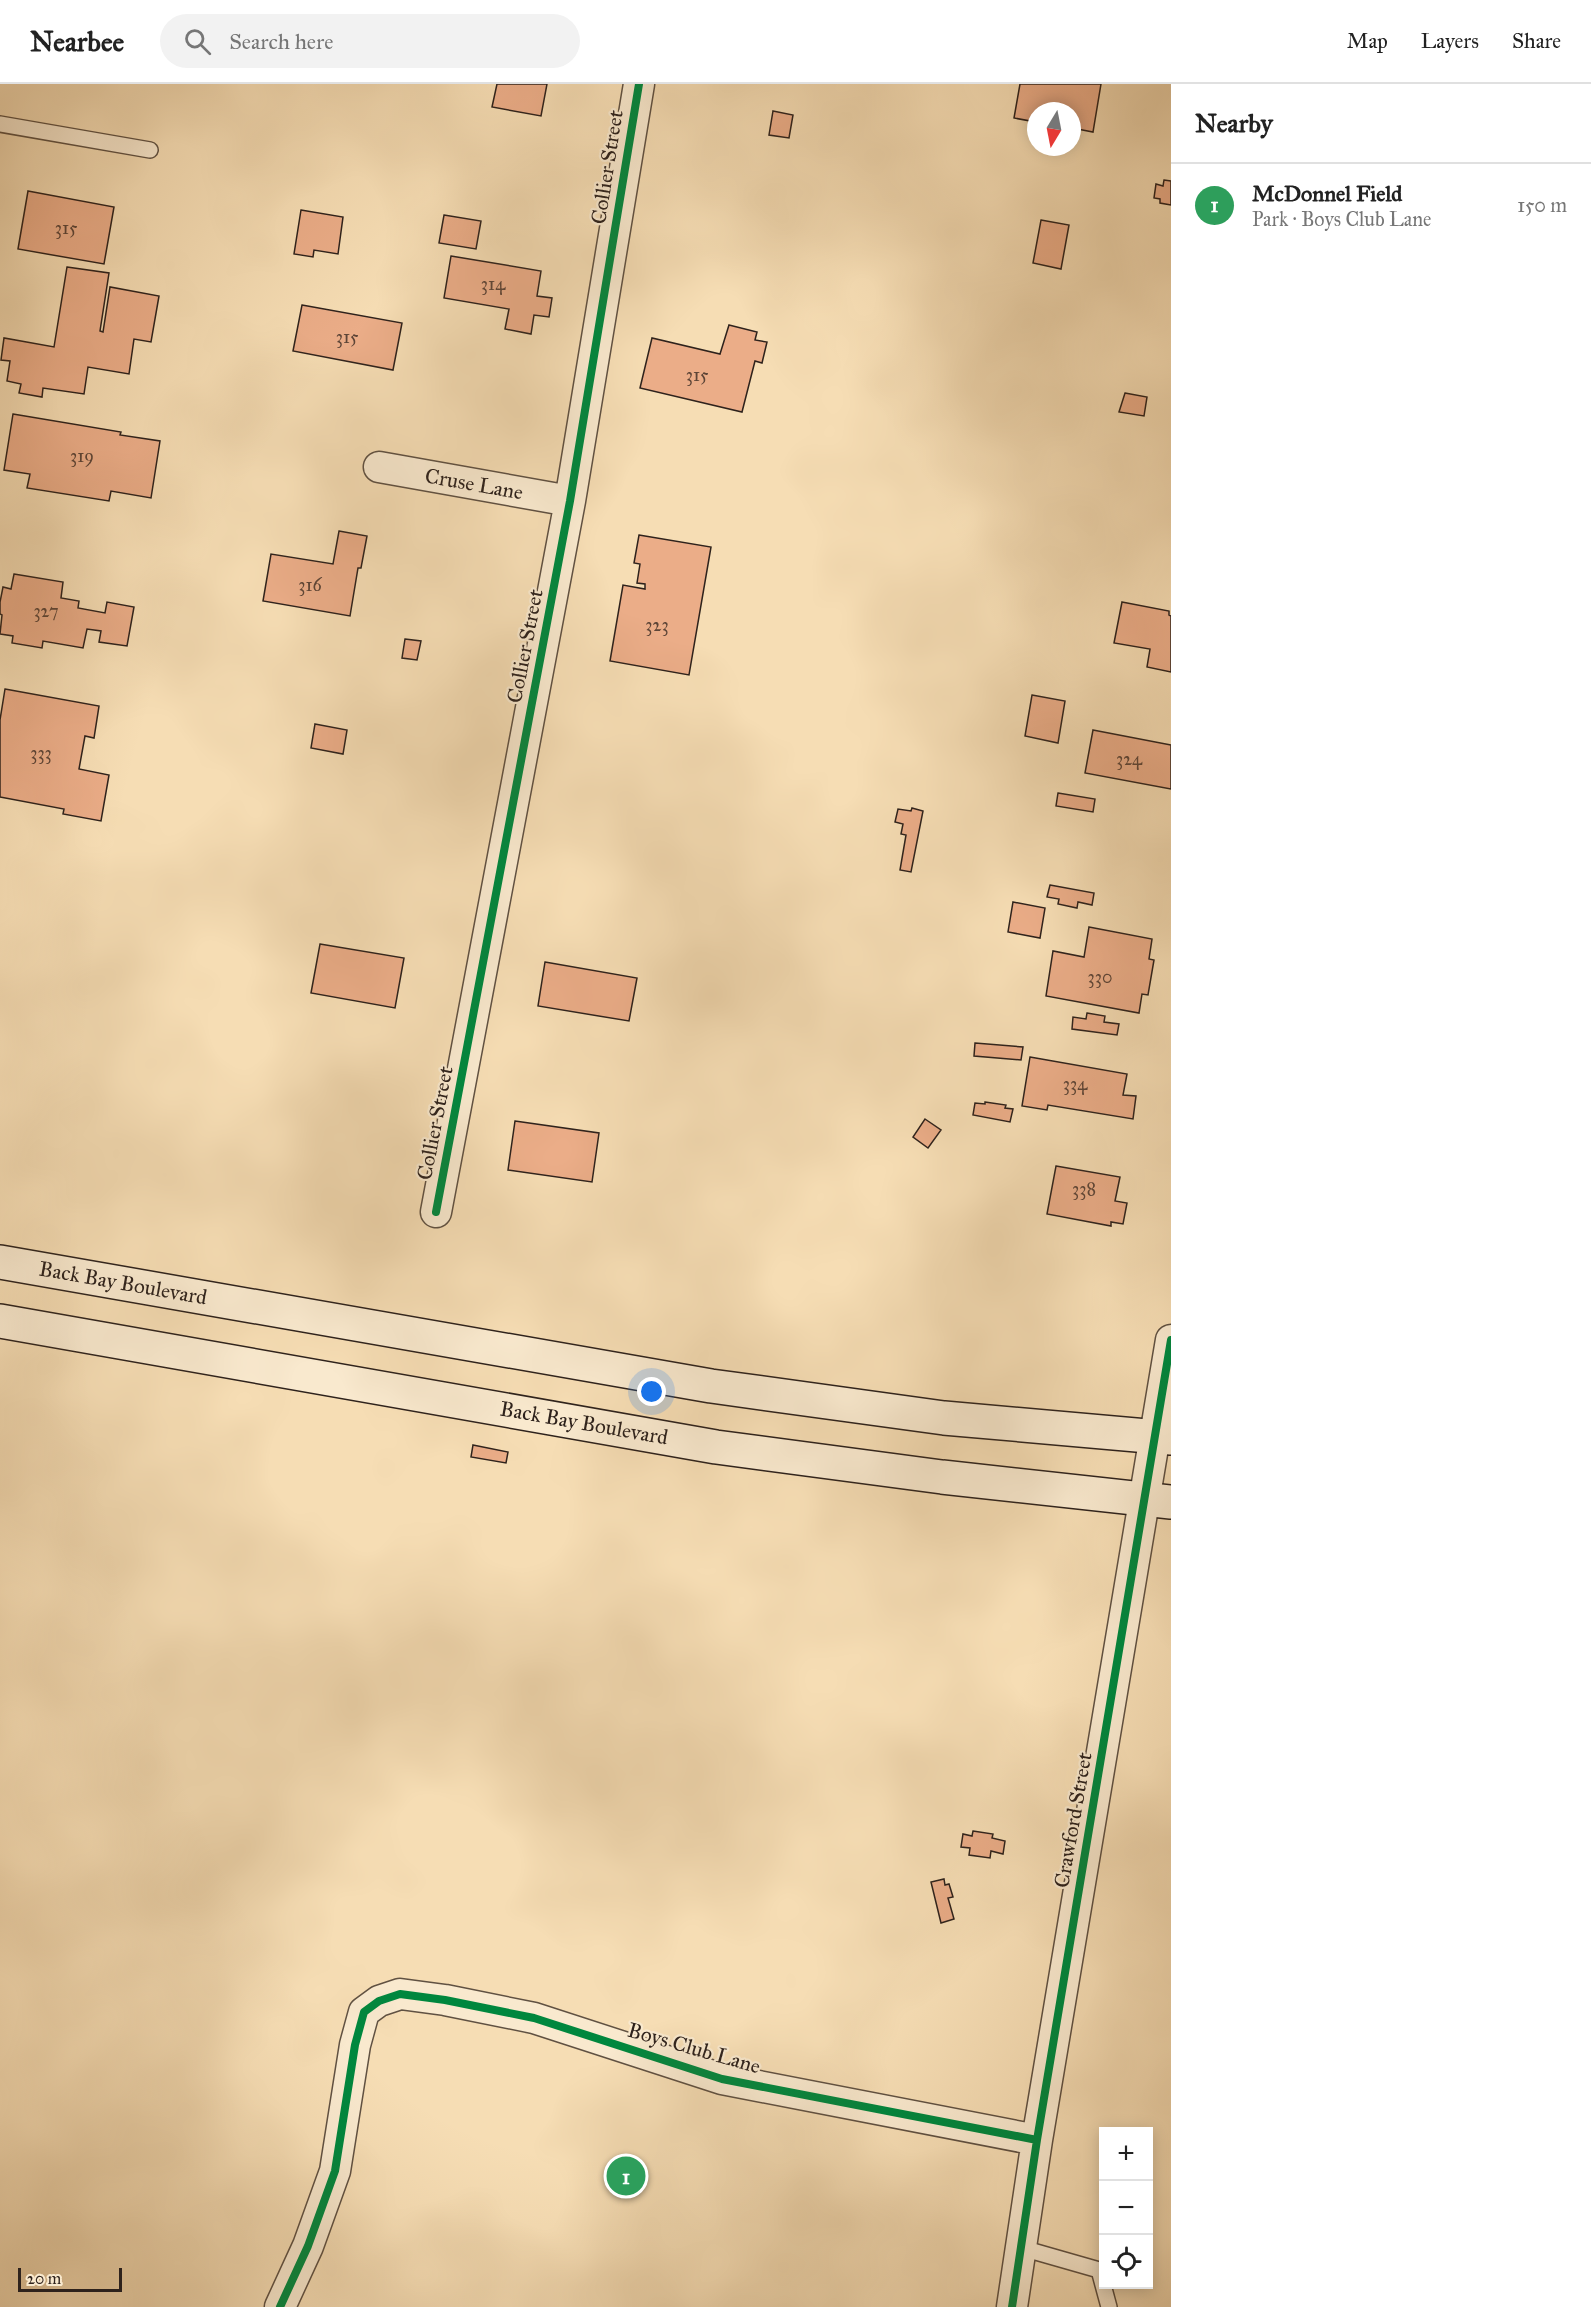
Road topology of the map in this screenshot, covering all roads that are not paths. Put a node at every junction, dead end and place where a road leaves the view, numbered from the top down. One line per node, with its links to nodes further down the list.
1 (639, 84): 5 (street, Collier Street)
2 (0, 124): 3 (lane)
3 (150, 150)
4 (379, 467): 5 (street, Cruse Lane)
5 (570, 501): 6 (street, Collier Street)
6 (436, 1212)
7 (0, 1262): 10 (main road, Back Bay Boulevard)
8 (0, 1321): 11 (main road, Back Bay Boulevard)
9 (1171, 1340): 10 (street, Crawford Street)
10 (1163, 1437): 11 (street, Crawford Street)
11 (1158, 1500): 12 (street, Crawford Street)
12 (1037, 2140): 13 (street, Crawford Street); 14 (street, Boys Club Lane)
13 (1022, 2248): 15 (street, Crawford Street); 16 (lane)
14 (280, 2307)
15 (1012, 2307)
16 (1109, 2307)

